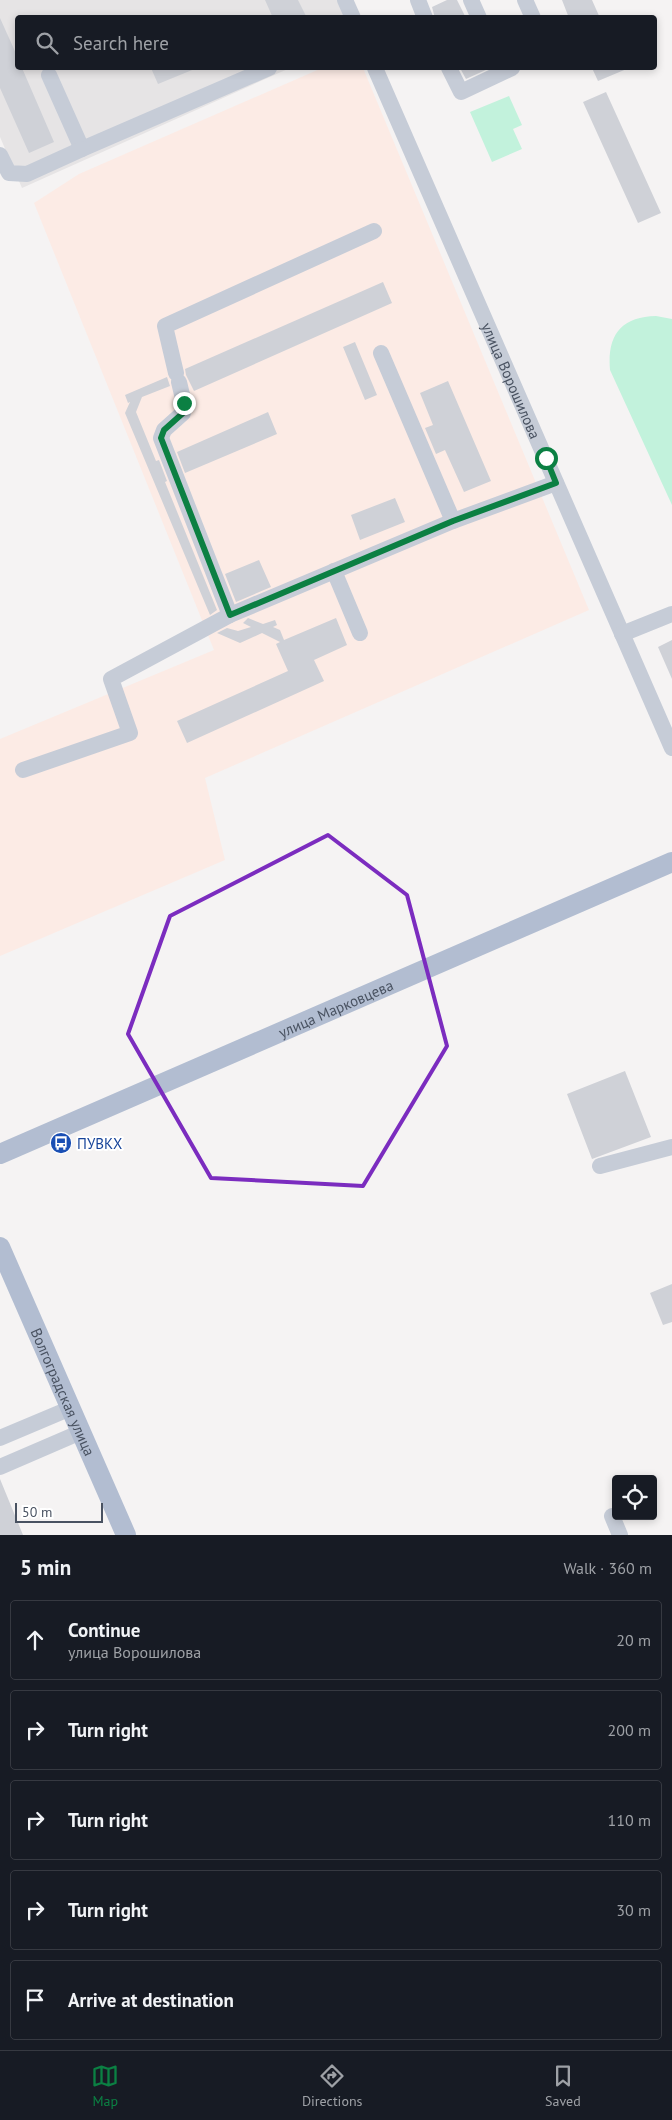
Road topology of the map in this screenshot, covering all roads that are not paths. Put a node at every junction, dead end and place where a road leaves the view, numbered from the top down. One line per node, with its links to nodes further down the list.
1 (346, 0): 5 (street)
2 (418, 0): 6 (street)
3 (471, 0): 7 (street)
4 (525, 0): 8 (street)
5 (352, 15)
6 (425, 15)
7 (478, 15)
8 (532, 15)
9 (264, 70): 14 (street)
10 (376, 70): 18 (street, улица Ворошилова)
11 (450, 70): 12 (street)
12 (504, 70)
13 (49, 75): 14 (street)
14 (82, 150): 15 (street)
15 (0, 156)
16 (374, 231): 22 (street)
17 (381, 353): 19 (street)
18 (556, 483): 19 (street); 24 (street, улица Ворошилова)
19 (453, 521): 20 (street)
20 (334, 571): 22 (street); 23 (street)
21 (672, 614): 24 (street)
22 (230, 615): 26 (street)
23 (360, 633)
24 (622, 634): 25 (street, улица Ворошилова)
25 (672, 748)
26 (23, 770)
27 (672, 862): 29 (main road, улица Марковцева)
28 (672, 1147): 30 (street)
29 (0, 1154)
30 (600, 1166)
31 (2, 1258): 32 (main road, Волгоградская улица)
32 (70, 1408): 33 (main road, Волгоградская улица); 34 (street)
33 (81, 1432): 35 (street); 37 (main road, Волгоградская улица)
34 (0, 1438)
35 (0, 1467)
36 (614, 1520): 38 (street)
37 (126, 1535)
38 (620, 1535)

